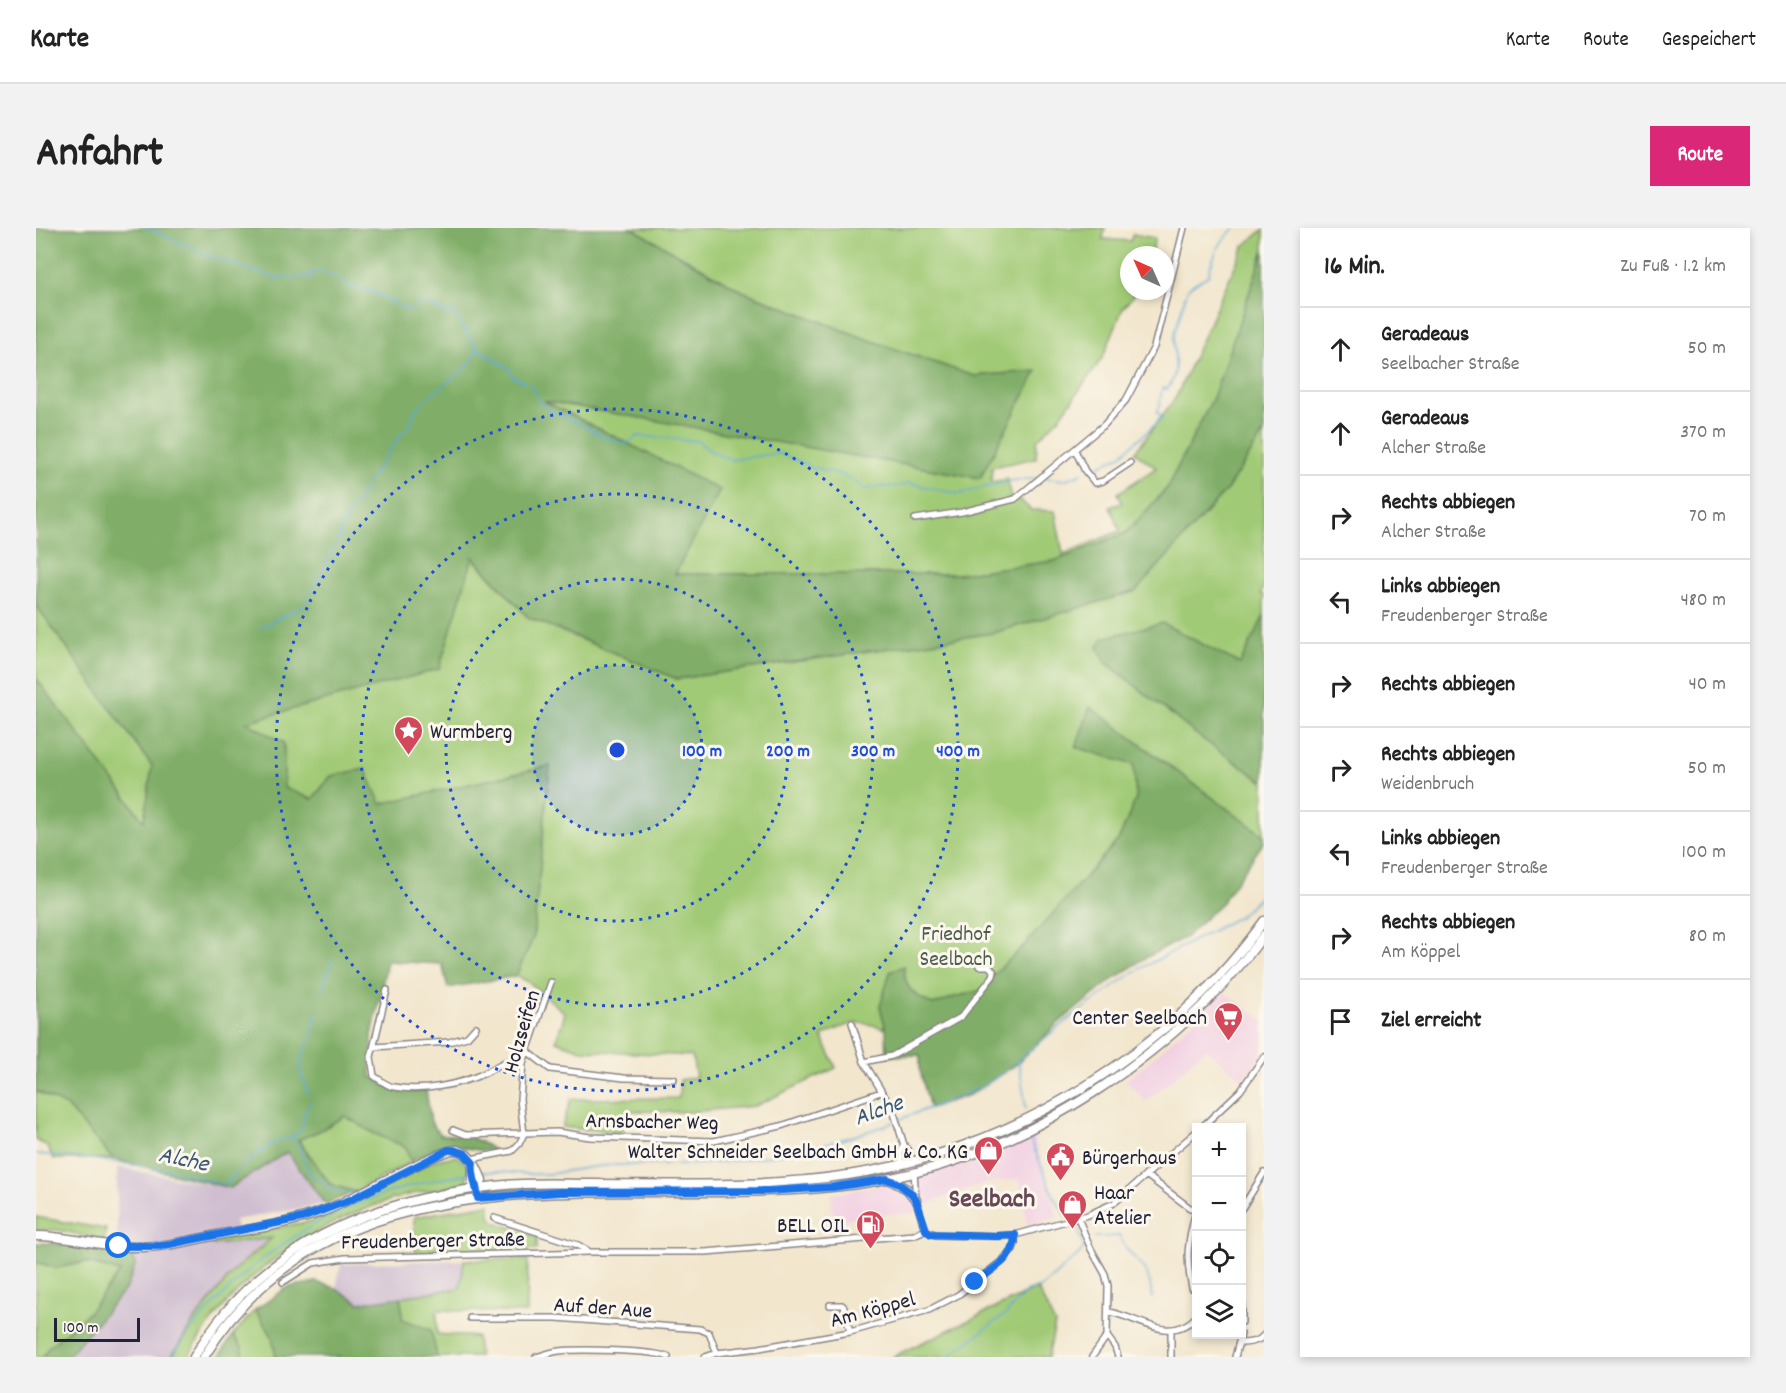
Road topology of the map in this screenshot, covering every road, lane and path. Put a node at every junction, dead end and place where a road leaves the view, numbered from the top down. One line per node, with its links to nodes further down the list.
1 (1184, 228): 2 (street)
2 (1075, 450): 3 (street); 4 (street)
3 (1130, 463)
4 (915, 519)
5 (1264, 921): 24 (main road, Freudenberger Straße)
6 (1264, 935): 27 (main road, Freudenberger Straße)
7 (979, 966): 15 (street)
8 (551, 982): 13 (street, Holzseifen)
9 (387, 990): 12 (street)
10 (852, 1023): 15 (street)
11 (476, 1027): 12 (street)
12 (374, 1047): 16 (street)
13 (527, 1052): 16 (street, Holzseifen); 17 (street)
14 (1264, 1057): 19 (street)
15 (864, 1062): 18 (street)
16 (523, 1063): 21 (street, Holzseifen)
17 (674, 1080)
18 (881, 1092): 21 (street, Arnsbacher Weg); 23 (street)
19 (1206, 1123)
20 (453, 1130): 21 (street, Arnsbacher Weg)
21 (524, 1134): 25 (street)
22 (1192, 1136): 29 (street, Freudenberger Straße)
23 (904, 1144): 24 (street); 26 (street)
24 (912, 1161): 26 (main road, Freudenberger Straße); 27 (main road)
25 (473, 1164): 31 (main road); 40 (main road)
26 (902, 1164): 27 (main road); 31 (main road, Freudenberger Straße)
27 (910, 1173): 30 (main road, Freudenberger Straße); 32 (street)
28 (1264, 1173): 33 (street)
29 (1146, 1175): 34 (street); 36 (street, Freudenberger Straße)
30 (887, 1179): 31 (main road, Freudenberger Straße); 32 (main road)
31 (478, 1194): 55 (main road, Freudenberger Straße); 56 (main road, Freudenberger Straße)
32 (913, 1197): 38 (street)
33 (1246, 1202)
34 (1192, 1209)
35 (494, 1218): 41 (street, Freudenberger Straße)
36 (1078, 1218): 39 (street, Freudenberger Straße); 45 (street)
37 (1192, 1228): 43 (street)
38 (926, 1230): 39 (street, Freudenberger Straße); 41 (street, Freudenberger Straße)
39 (1015, 1235): 49 (street, Am Köppel)
40 (36, 1236)
41 (590, 1252): 42 (street, Freudenberger Straße)
42 (283, 1282)
43 (1192, 1288)
44 (830, 1305): 49 (street)
45 (1108, 1312): 48 (street); 51 (street)
46 (470, 1318): 54 (street, Auf der Aue)
47 (1192, 1321): 48 (street)
48 (1172, 1330): 62 (street)
49 (850, 1332): 54 (street, Am Köppel)
50 (1264, 1335): 53 (street)
51 (1107, 1336): 60 (street); 61 (street)
52 (1240, 1339): 53 (street)
53 (1240, 1343): 63 (street)
54 (717, 1353): 59 (street, Am Köppel)
55 (194, 1357)
56 (204, 1357)
57 (536, 1357): 58 (street)
58 (668, 1357)
59 (705, 1357)
60 (1092, 1357)
61 (1118, 1357)
62 (1171, 1357)
63 (1235, 1357)

